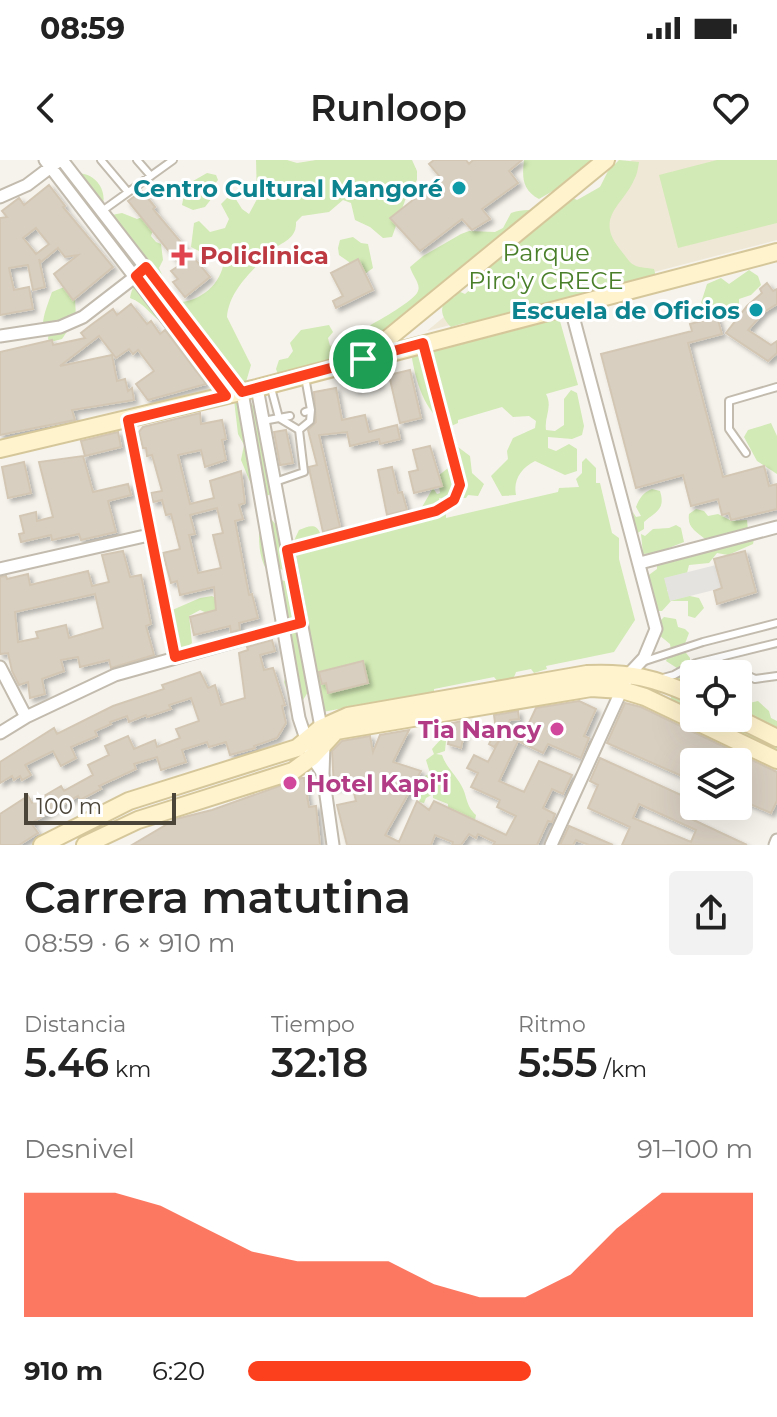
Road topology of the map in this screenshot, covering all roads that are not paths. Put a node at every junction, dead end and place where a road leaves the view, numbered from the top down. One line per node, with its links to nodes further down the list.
1 (101, 160): 7 (lane)
2 (137, 160): 6 (lane)
3 (173, 160): 6 (lane)
4 (606, 160): 16 (street)
5 (54, 162): 8 (street); 9 (street); 12 (street)
6 (151, 176): 7 (lane)
7 (128, 192): 9 (lane)
8 (0, 197)
9 (102, 211): 11 (street)
10 (777, 252): 13 (street)
11 (146, 267): 12 (street); 19 (street)
12 (136, 276): 14 (street); 19 (street)
13 (570, 305): 15 (street); 31 (street)
14 (0, 336)
15 (423, 343): 16 (street); 30 (street)
16 (363, 359): 17 (street)
17 (304, 375): 19 (street); 24 (lane)
18 (777, 387): 26 (lane)
19 (249, 390): 21 (lane); 22 (street); 23 (street); 35 (street)
20 (290, 416): 21 (lane)
21 (279, 418): 23 (lane); 24 (lane)
22 (128, 420): 25 (street); 29 (street)
23 (263, 421): 27 (street)
24 (299, 430): 27 (lane)
25 (0, 449)
26 (746, 453)
27 (275, 482): 30 (street)
28 (777, 527): 31 (street)
29 (149, 535): 32 (street); 37 (street)
30 (287, 550): 33 (street)
31 (640, 563): 40 (street)
32 (0, 569)
33 (301, 623): 35 (street); 48 (street)
34 (777, 623): 40 (lane)
35 (283, 628): 37 (street); 50 (street)
36 (777, 643): 38 (lane)
37 (175, 657): 45 (street)
38 (714, 659): 41 (lane); 42 (lane)
39 (0, 667): 45 (street)
40 (634, 668): 42 (street); 43 (street); 48 (street)
41 (777, 676)
42 (654, 680): 43 (lane); 44 (street)
43 (624, 690): 48 (street); 51 (street); 56 (street)
44 (680, 690)
45 (26, 717): 47 (street)
46 (752, 726): 49 (street)
47 (0, 733)
48 (323, 735): 50 (street); 52 (street)
49 (777, 738)
50 (309, 750): 52 (street); 53 (street); 54 (street)
51 (777, 760)
52 (323, 774): 55 (street)
53 (42, 845)
54 (85, 845)
55 (333, 845)
56 (551, 845)

